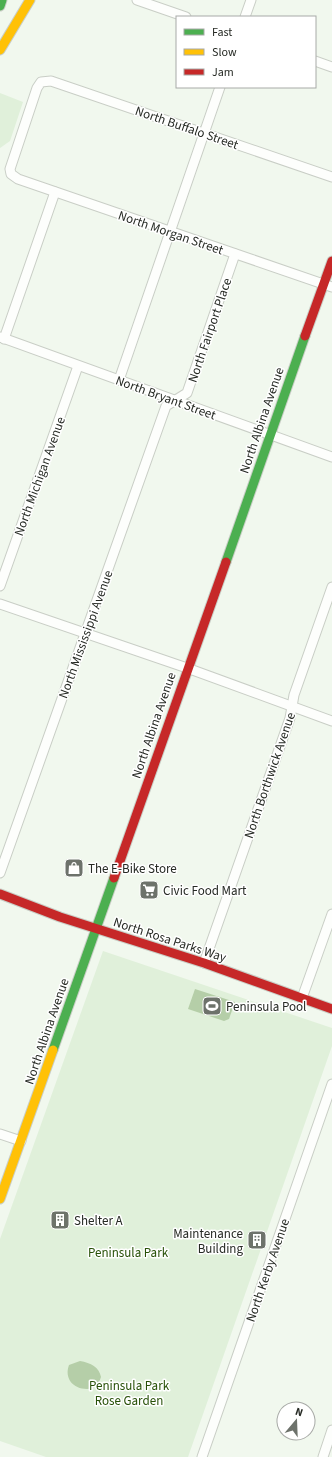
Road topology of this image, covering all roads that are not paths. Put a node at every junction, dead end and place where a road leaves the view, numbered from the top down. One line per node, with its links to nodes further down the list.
1 (2, 0): 5 (main road)
2 (30, 0): 8 (main road)
3 (137, 0): 6 (street)
4 (251, 0): 7 (street)
5 (0, 6)
6 (183, 16)
7 (245, 16)
8 (0, 50)
9 (316, 61): 10 (street)
10 (332, 67)
11 (220, 88): 12 (street)
12 (204, 133): 13 (street, North Buffalo Street); 14 (street, North Buffalo Street); 16 (street)
13 (11, 174): 15 (street, North Morgan Street)
14 (332, 177)
15 (55, 192): 16 (street, North Morgan Street); 20 (street)
16 (170, 231): 17 (street, North Morgan Street); 22 (street)
17 (235, 254): 19 (street, North Morgan Street); 23 (street, North Fairport Place)
18 (332, 261): 19 (main road, North Albina Avenue)
19 (328, 286): 24 (main road, North Albina Avenue)
20 (2, 338): 21 (street, North Bryant Street)
21 (78, 366): 22 (street, North Bryant Street); 26 (street, North Michigan Avenue)
22 (118, 380): 23 (street, North Bryant Street)
23 (174, 400): 24 (street, North Bryant Street); 29 (street, North Mississippi Avenue)
24 (270, 434): 25 (street, North Bryant Street); 30 (main road, North Albina Avenue)
25 (332, 457)
26 (0, 586)
27 (332, 587): 31 (street, North Borthwick Avenue)
28 (0, 604): 29 (street)
29 (85, 633): 30 (street); 33 (street, North Mississippi Avenue)
30 (187, 668): 31 (street); 36 (main road, North Albina Avenue)
31 (292, 706): 32 (street); 37 (street, North Borthwick Avenue)
32 (332, 721)
33 (0, 873)
34 (0, 894): 36 (main road, North Rosa Parks Way)
35 (332, 914): 38 (street)
36 (96, 928): 37 (main road, North Rosa Parks Way); 42 (main road, North Albina Avenue)
37 (204, 963): 38 (main road, North Rosa Parks Way)
38 (302, 998): 39 (main road, North Rosa Parks Way)
39 (332, 1009)
40 (332, 1084): 45 (street, North Kerby Avenue)
41 (0, 1134): 42 (street)
42 (20, 1141): 43 (main road, North Albina Avenue)
43 (0, 1199)
44 (332, 1430): 46 (street)
45 (202, 1457)
46 (322, 1457)

